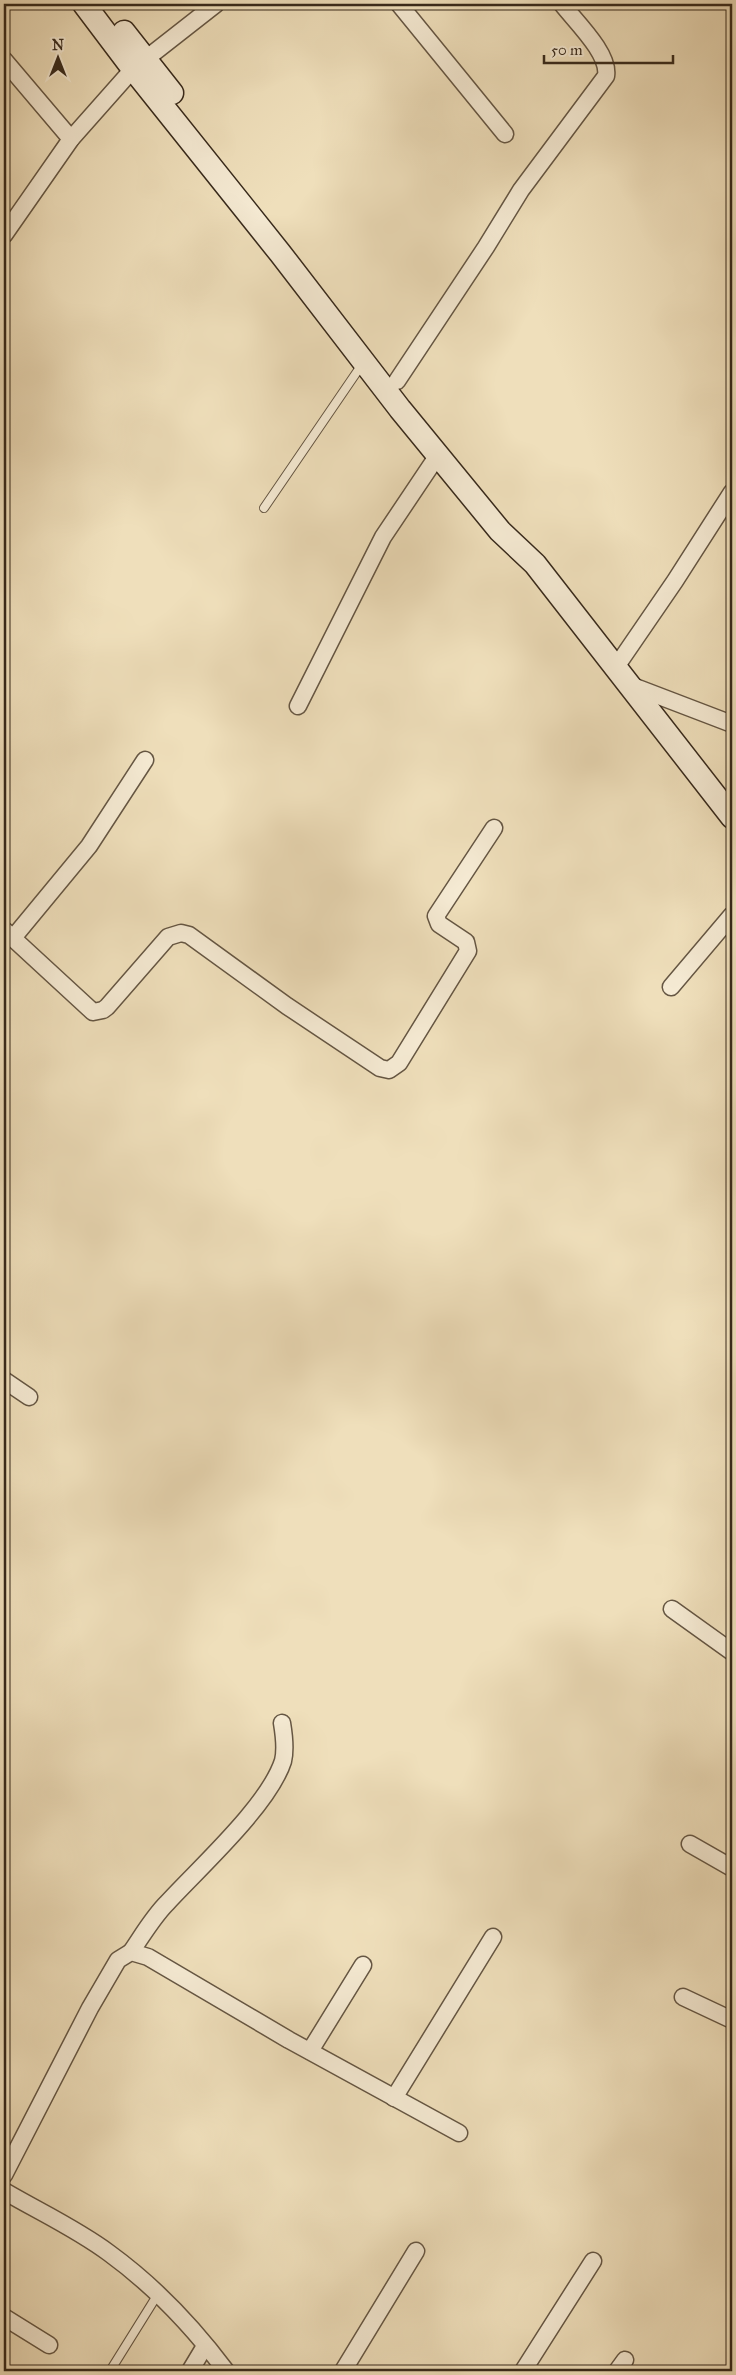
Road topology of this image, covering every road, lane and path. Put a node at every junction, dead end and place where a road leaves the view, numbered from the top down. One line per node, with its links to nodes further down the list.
1 (84, 4): 7 (street)
2 (102, 4): 7 (street)
3 (216, 4): 7 (street)
4 (399, 4): 8 (street)
5 (562, 4): 12 (street)
6 (4, 60): 9 (street)
7 (139, 64): 9 (street); 11 (street); 12 (street)
8 (505, 134)
9 (71, 139): 10 (street)
10 (4, 233)
11 (364, 362): 13 (street); 15 (lane)
12 (397, 381): 16 (street)
13 (438, 455): 16 (street); 19 (street)
14 (732, 492): 17 (street)
15 (264, 508)
16 (534, 564): 17 (street)
17 (616, 667): 18 (street)
18 (630, 684): 20 (street); 22 (street)
19 (298, 706)
20 (732, 724)
21 (145, 760): 25 (street)
22 (732, 817)
23 (494, 828): 25 (street)
24 (732, 915): 26 (street)
25 (8, 934)
26 (671, 987)
27 (4, 1380): 28 (street)
28 (29, 1397)
29 (672, 1609): 30 (street)
30 (732, 1652)
31 (282, 1723): 35 (street)
32 (690, 1844): 33 (street)
33 (732, 1868)
34 (493, 1937): 40 (street)
35 (131, 1952): 39 (street); 42 (street)
36 (363, 1965): 39 (street)
37 (683, 1997): 38 (street)
38 (732, 2020)
39 (310, 2051): 40 (street)
40 (394, 2098): 41 (street)
41 (459, 2133)
42 (4, 2174)
43 (5, 2196): 46 (street)
44 (416, 2251): 53 (street)
45 (593, 2261): 54 (street)
46 (158, 2294): 49 (street); 50 (lane)
47 (4, 2317): 48 (street)
48 (49, 2345)
49 (205, 2346): 51 (street); 52 (street)
50 (110, 2371)
51 (190, 2371)
52 (226, 2371)
53 (343, 2371)
54 (523, 2371)

